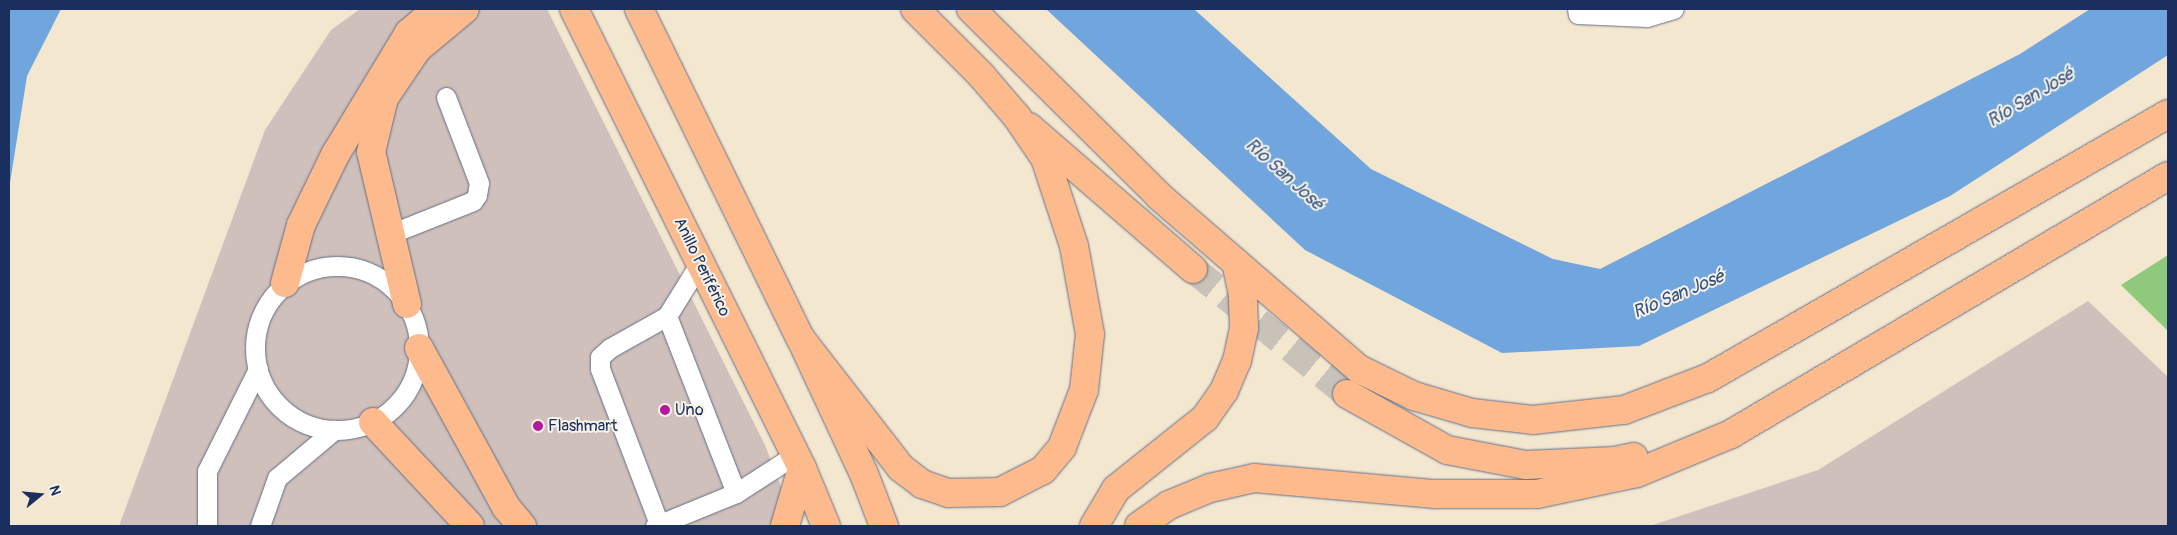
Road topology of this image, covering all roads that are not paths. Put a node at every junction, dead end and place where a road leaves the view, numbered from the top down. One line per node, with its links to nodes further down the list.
1 (437, 9): 17 (main road)
2 (466, 9): 13 (main road)
3 (574, 9): 14 (main road, Anillo Periférico)
4 (915, 9): 11 (main road)
5 (971, 9): 15 (main road)
6 (1577, 9): 7 (lane)
7 (1674, 9)
8 (641, 11): 20 (main road)
9 (446, 97): 13 (lane)
10 (2168, 114): 15 (main road)
11 (1017, 117): 16 (main road); 20 (main road)
12 (2168, 176): 26 (main road)
13 (390, 234): 18 (main road)
14 (700, 263): 19 (lane); 27 (main road, Anillo Periférico)
15 (1236, 263): 37 (main road)
16 (1193, 269)
17 (286, 283): 18 (lane); 22 (lane)
18 (406, 304): 21 (lane)
19 (667, 316): 28 (lane); 29 (lane)
20 (801, 339): 36 (main road)
21 (419, 348): 24 (lane); 33 (main road)
22 (258, 370): 25 (lane); 30 (lane)
23 (1347, 394): 26 (main road)
24 (373, 422): 25 (lane); 32 (main road)
25 (334, 430): 31 (lane)
26 (1731, 434): 38 (main road)
27 (798, 462): 28 (lane); 34 (main road); 35 (main road, Anillo Periférico)
28 (736, 493): 29 (lane)
29 (657, 525)
30 (207, 526)
31 (260, 526)
32 (470, 526)
33 (522, 526)
34 (785, 526)
35 (826, 526)
36 (884, 526)
37 (1094, 526)
38 (1139, 526)

